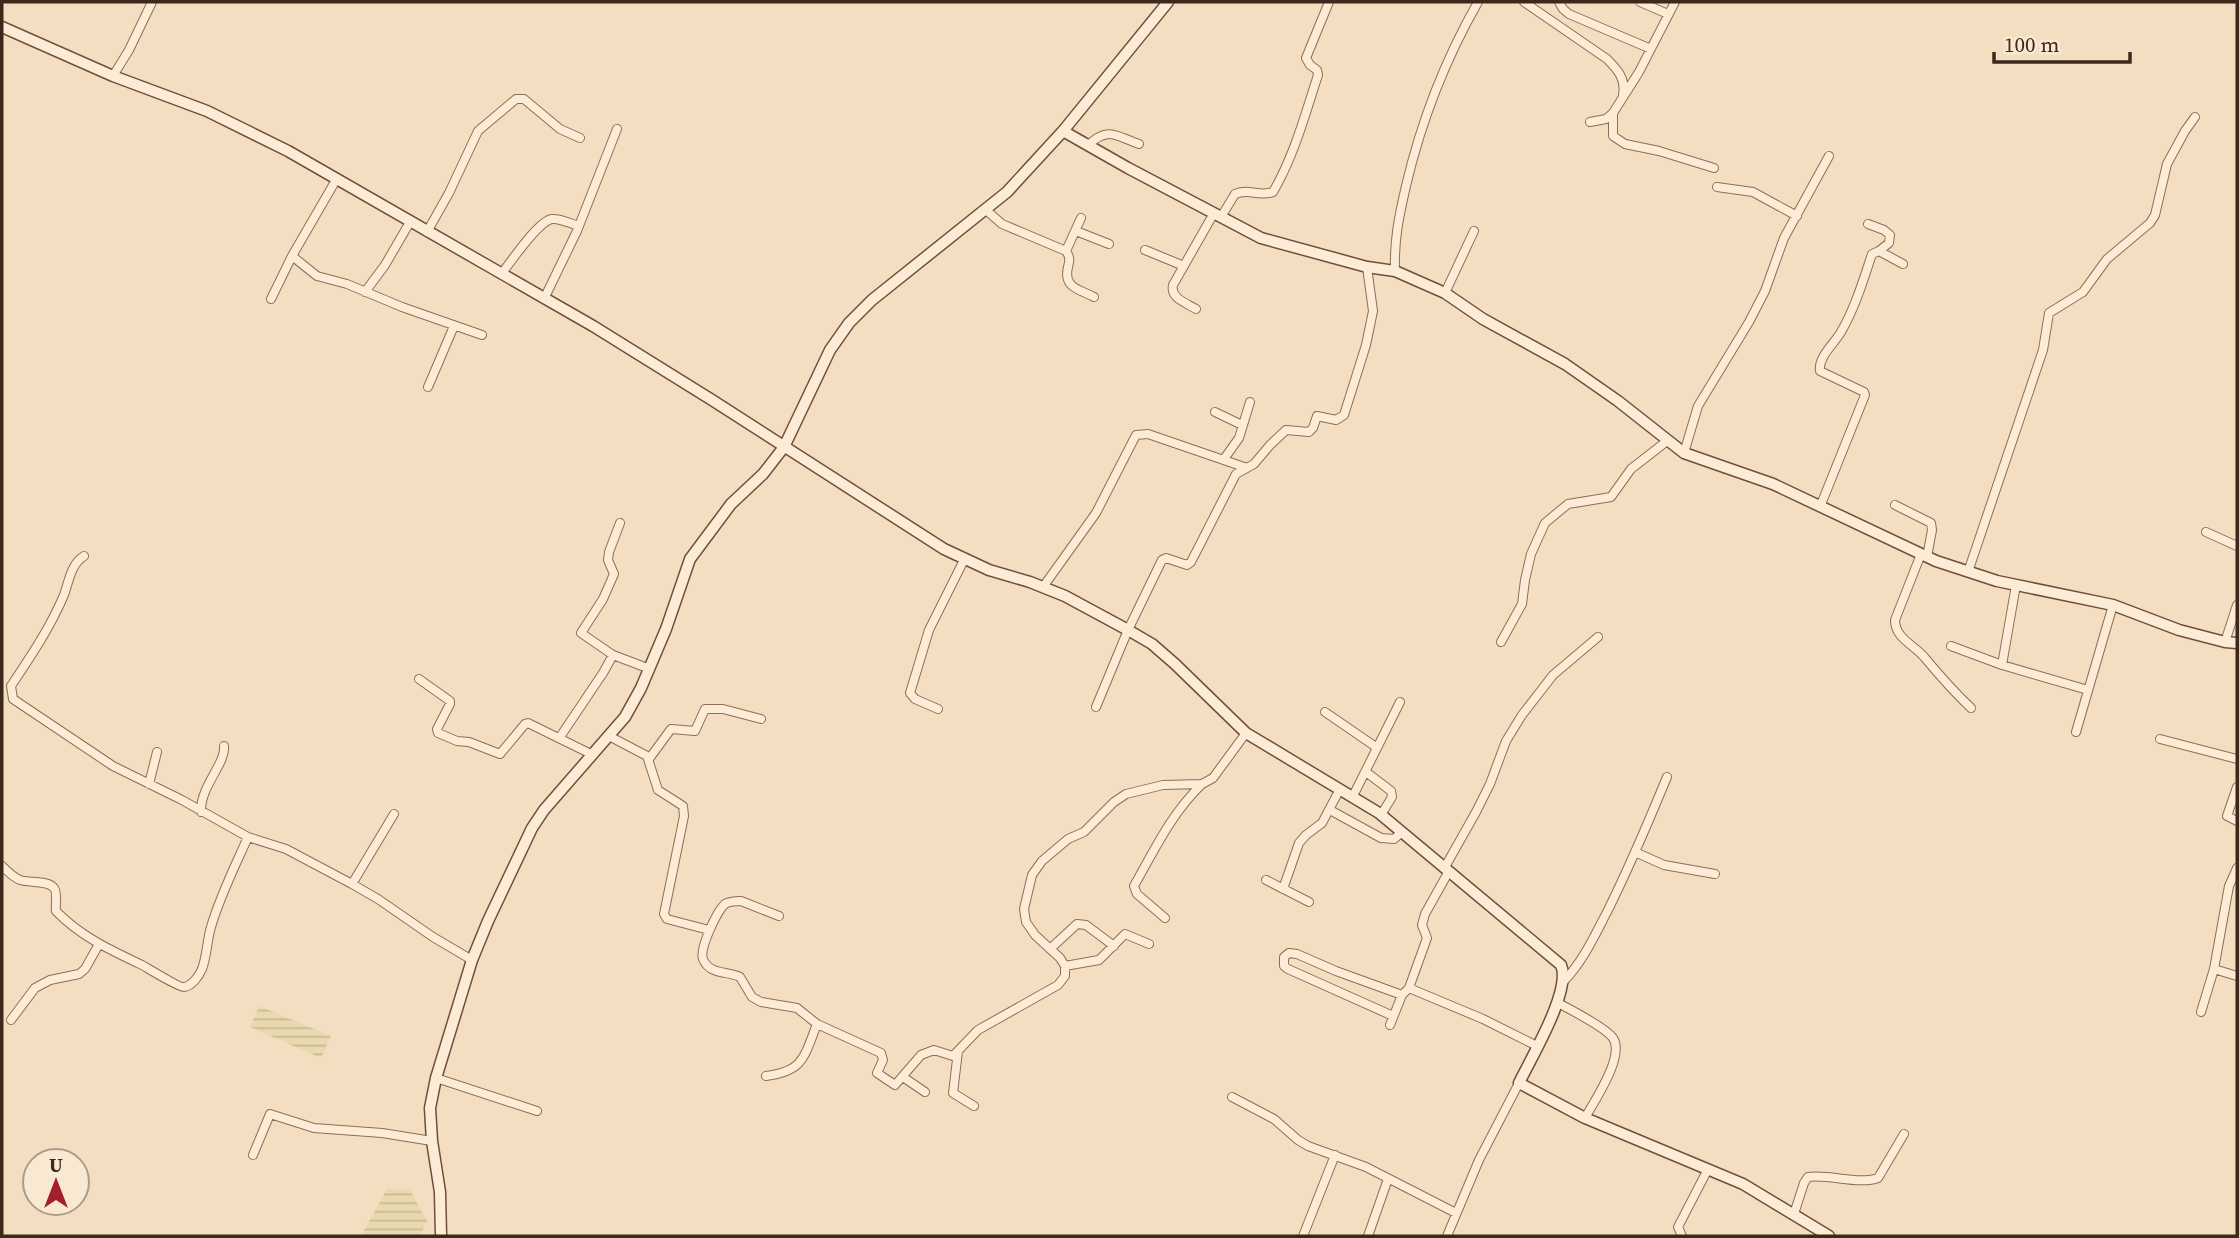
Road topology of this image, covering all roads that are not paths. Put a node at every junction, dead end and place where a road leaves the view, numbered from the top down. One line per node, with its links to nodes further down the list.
1 (152, 2): 12 (street)
2 (1168, 2): 18 (street)
3 (1329, 2): 27 (street)
4 (1478, 2): 44 (street)
5 (1524, 2): 13 (street)
6 (1559, 2): 11 (street)
7 (1640, 2): 9 (street)
8 (1675, 2): 9 (street)
9 (1668, 14): 11 (street)
10 (2, 27): 12 (street)
11 (1651, 49): 13 (street)
12 (113, 76): 24 (street)
13 (1622, 98): 14 (street)
14 (1614, 113): 16 (street); 23 (street)
15 (2195, 117): 71 (street)
16 (1590, 122)
17 (617, 129): 32 (street)
18 (1063, 131): 21 (street); 26 (street)
19 (580, 138): 35 (street)
20 (1139, 144): 21 (street)
21 (1088, 145): 27 (street)
22 (1829, 156): 28 (street)
23 (1714, 168)
24 (336, 180): 30 (street); 40 (street)
25 (1717, 187): 28 (street)
26 (986, 210): 38 (street); 59 (street)
27 (1217, 215): 42 (street); 43 (street)
28 (1797, 216): 60 (street)
29 (1082, 218): 33 (street)
30 (410, 222): 35 (street); 46 (street)
31 (1868, 224): 39 (street)
32 (579, 226): 45 (street); 50 (street)
33 (1076, 230): 36 (street); 38 (street)
34 (1474, 231): 47 (street)
35 (427, 232): 45 (street)
36 (1109, 244)
37 (1144, 250): 42 (street)
38 (1066, 251): 48 (street)
39 (1879, 251): 41 (street); 64 (street)
40 (292, 256): 46 (street); 49 (street)
41 (1903, 264)
42 (1184, 266): 51 (street)
43 (1367, 267): 44 (street); 62 (street)
44 (1395, 271): 47 (street)
45 (502, 273): 50 (street)
46 (365, 292): 52 (street)
47 (1445, 293): 58 (street)
48 (1094, 297)
49 (271, 299)
50 (544, 299): 59 (street)
51 (1196, 309)
52 (454, 326): 53 (street); 54 (street)
53 (482, 335)
54 (429, 387)
55 (1250, 402): 57 (street)
56 (1215, 412): 57 (street)
57 (1242, 425): 61 (street)
58 (1667, 441): 60 (street); 78 (street)
59 (784, 447): 70 (street); 83 (street)
60 (1684, 453): 64 (street)
61 (1224, 459): 62 (street); 73 (street)
62 (1247, 468): 76 (street)
63 (1895, 505): 68 (street)
64 (1820, 506): 68 (street)
65 (620, 523): 81 (street)
66 (2206, 532): 67 (street)
67 (2237, 546)
68 (1924, 555): 71 (street); 88 (street)
69 (83, 556): 105 (street)
70 (964, 560): 73 (street); 89 (street)
71 (1968, 572): 72 (street)
72 (2016, 585): 74 (street); 82 (street)
73 (1043, 587): 76 (street)
74 (2113, 605): 79 (street); 85 (street)
75 (2237, 606): 79 (street)
76 (1128, 630): 87 (street); 93 (street)
77 (1598, 637): 120 (street)
78 (1502, 642)
79 (2231, 643)
80 (1951, 646): 82 (street)
81 (613, 655): 83 (street); 95 (street)
82 (2001, 665): 85 (street)
83 (650, 669): 94 (street)
84 (419, 679): 95 (street)
85 (2088, 691): 92 (street)
86 (1400, 702): 98 (street)
87 (1096, 707)
88 (1971, 708)
89 (938, 709)
90 (1325, 712): 98 (street)
91 (761, 719): 102 (street)
92 (2076, 732)
93 (1246, 733): 106 (street); 108 (street)
94 (609, 736): 100 (street); 102 (street)
95 (560, 737): 100 (street)
96 (2160, 738): 101 (street)
97 (223, 746): 111 (street)
98 (1376, 747): 103 (street)
99 (158, 752): 105 (street)
100 (591, 754): 133 (street)
101 (2237, 759)
102 (649, 760): 128 (street)
103 (1366, 772): 109 (street); 113 (street)
104 (1667, 778): 117 (street)
105 (149, 784): 111 (street)
106 (1202, 784): 127 (street); 132 (street)
107 (2237, 787): 114 (street)
108 (1340, 789): 109 (street); 110 (street)
109 (1353, 796): 113 (street)
110 (1330, 810): 115 (street); 124 (street)
111 (201, 812): 116 (street)
112 (394, 814): 123 (street)
113 (1381, 815): 115 (street)
114 (2237, 821)
115 (1402, 832): 120 (street)
116 (248, 837): 123 (street); 129 (street)
117 (1635, 852): 121 (street); 137 (street)
118 (2, 866): 129 (street)
119 (2237, 868): 135 (street)
120 (1447, 869): 137 (street); 138 (street)
121 (1714, 874)
122 (1266, 880): 124 (street)
123 (352, 884): 133 (street)
124 (1283, 889): 125 (street)
125 (1309, 902)
126 (779, 916): 128 (street)
127 (1166, 918)
128 (709, 930): 144 (street)
129 (99, 944): 143 (street)
130 (1149, 944): 131 (street)
131 (1114, 946): 132 (street); 134 (street)
132 (1050, 949): 134 (street)
133 (472, 960): 150 (street)
134 (1065, 966): 147 (street)
135 (2214, 969): 136 (street); 141 (street)
136 (2237, 975)
137 (1564, 981): 140 (street)
138 (1409, 988): 139 (street); 146 (street)
139 (1402, 995): 142 (street); 142 (street)
140 (1558, 1003): 146 (street); 156 (street)
141 (2201, 1012)
142 (1393, 1016): 145 (street)
143 (11, 1020)
144 (817, 1024): 148 (street); 149 (street)
145 (1390, 1025)
146 (1537, 1046): 151 (street)
147 (958, 1051): 149 (street); 154 (street)
148 (766, 1076)
149 (903, 1077): 152 (street)
150 (436, 1078): 155 (street); 158 (street)
151 (1519, 1083): 156 (street); 163 (street)
152 (925, 1092)
153 (1233, 1097): 160 (street)
154 (974, 1106)
155 (537, 1111)
156 (1585, 1118): 161 (street)
157 (1905, 1134): 164 (street)
158 (432, 1141): 159 (street); 165 (street)
159 (253, 1155)
160 (1335, 1155): 162 (street); 166 (street)
161 (1708, 1169): 164 (street); 169 (street)
162 (1388, 1179): 163 (street); 167 (street)
163 (1456, 1213): 168 (street)
164 (1794, 1214): 170 (street)
165 (441, 1236)
166 (1303, 1236)
167 (1368, 1236)
168 (1447, 1236)
169 (1682, 1236)
170 (1829, 1236)

